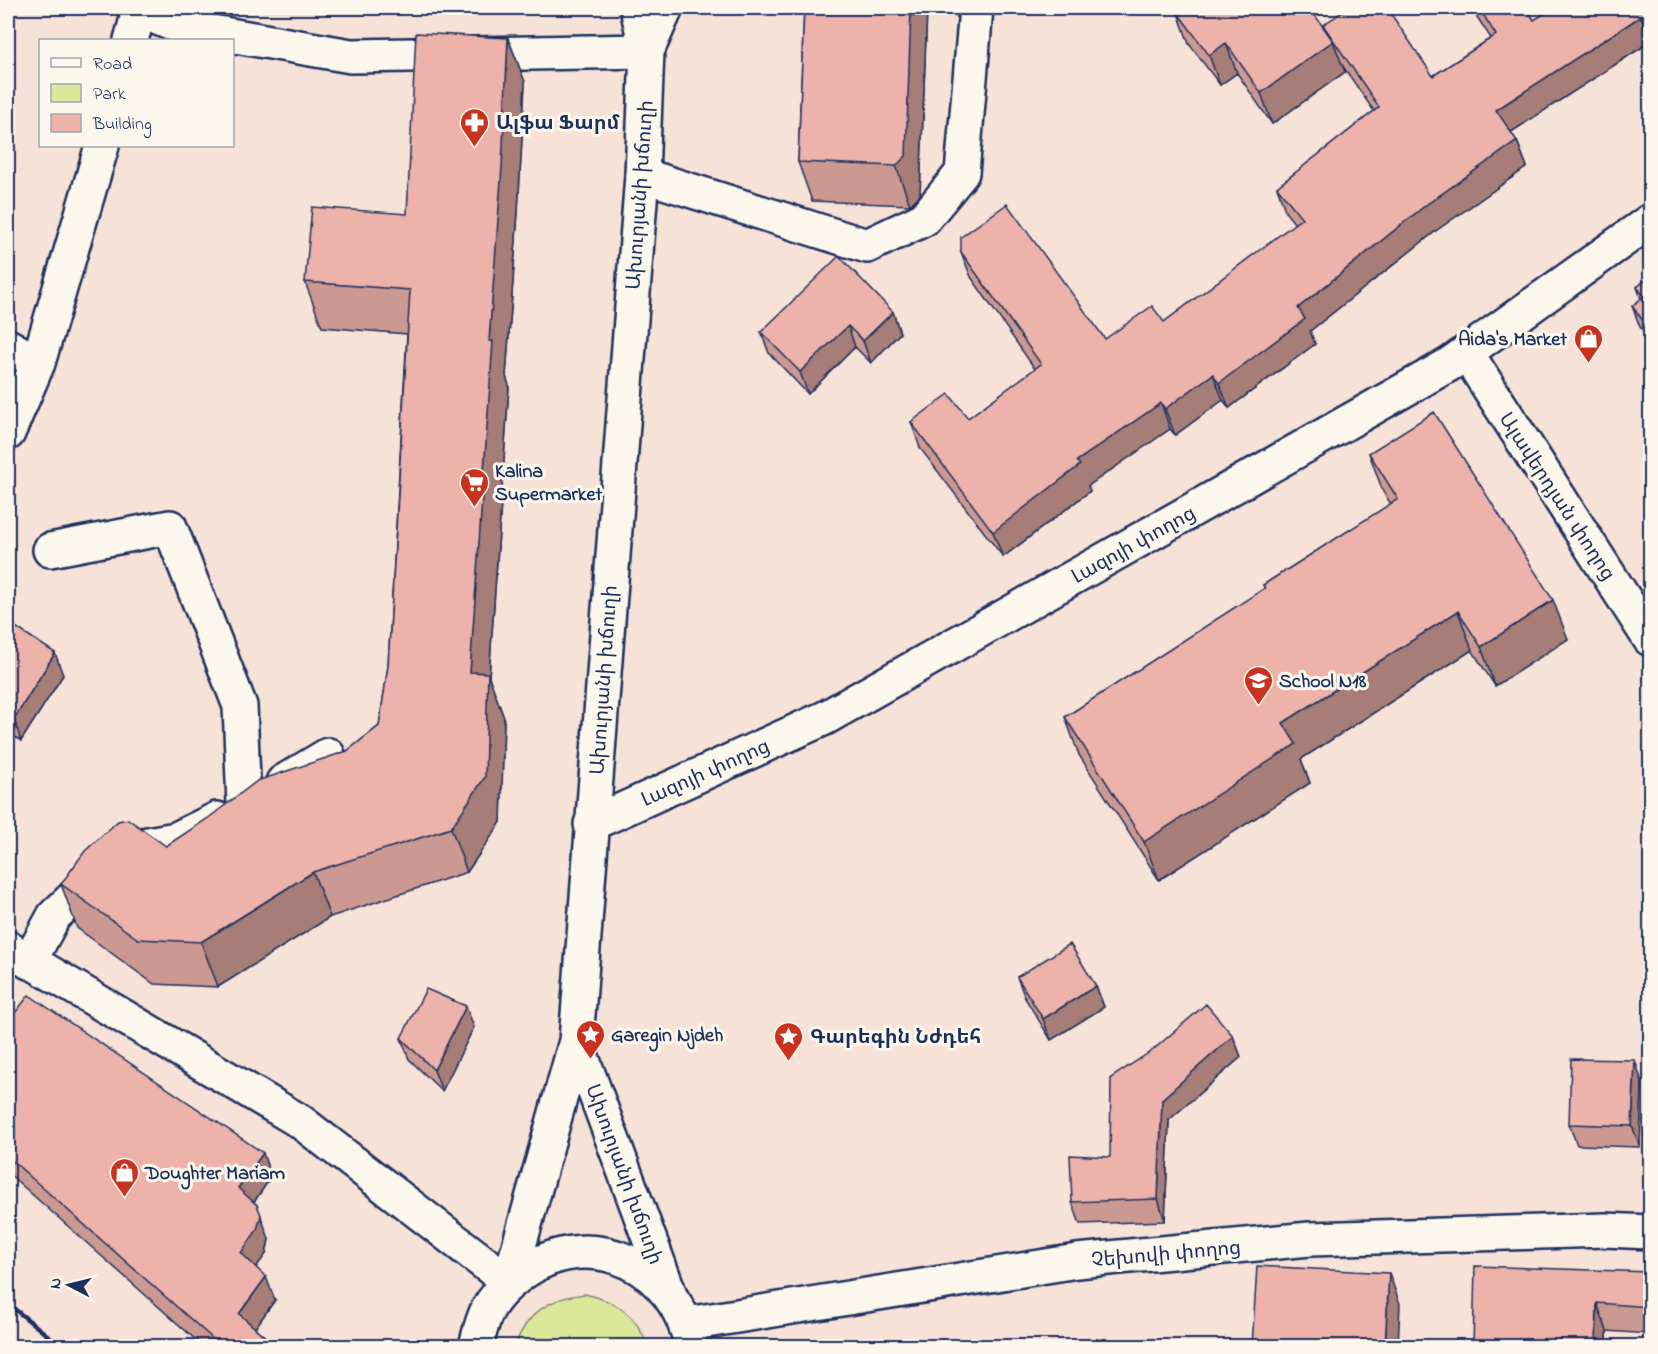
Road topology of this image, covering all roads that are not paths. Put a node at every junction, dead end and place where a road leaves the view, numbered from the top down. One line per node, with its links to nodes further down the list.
1 (638, 8): 5 (main road, Ախուրյանի խճուղի)
2 (666, 8): 5 (main road, Ախուրյանի խճուղի)
3 (976, 8): 7 (main road)
4 (136, 16): 5 (main road)
5 (647, 51): 7 (main road, Ախուրյանի խճուղի)
6 (102, 147): 11 (main road)
7 (642, 175): 17 (main road, Ախուրյանի խճուղի)
8 (1650, 221): 10 (main road, Լազոյի փողոց)
9 (8, 346): 11 (main road)
10 (1466, 352): 14 (main road, Ալավերդյան փողոց); 17 (main road, Լազոյի փողոց)
11 (38, 363): 12 (main road)
12 (8, 433)
13 (50, 550): 16 (main road)
14 (1650, 639)
15 (328, 755): 16 (main road)
16 (244, 805): 18 (main road)
17 (591, 824): 19 (main road, Ախուրյանի խճուղի)
18 (18, 955): 21 (main road)
19 (576, 1041): 21 (main road); 22 (main road, Ախուրյանի խճուղի)
20 (1650, 1232): 23 (main road, Չեխովի փողոց)
21 (509, 1282): 22 (main road); 24 (main road)
22 (669, 1292): 23 (main road)
23 (689, 1335)
24 (476, 1347)

